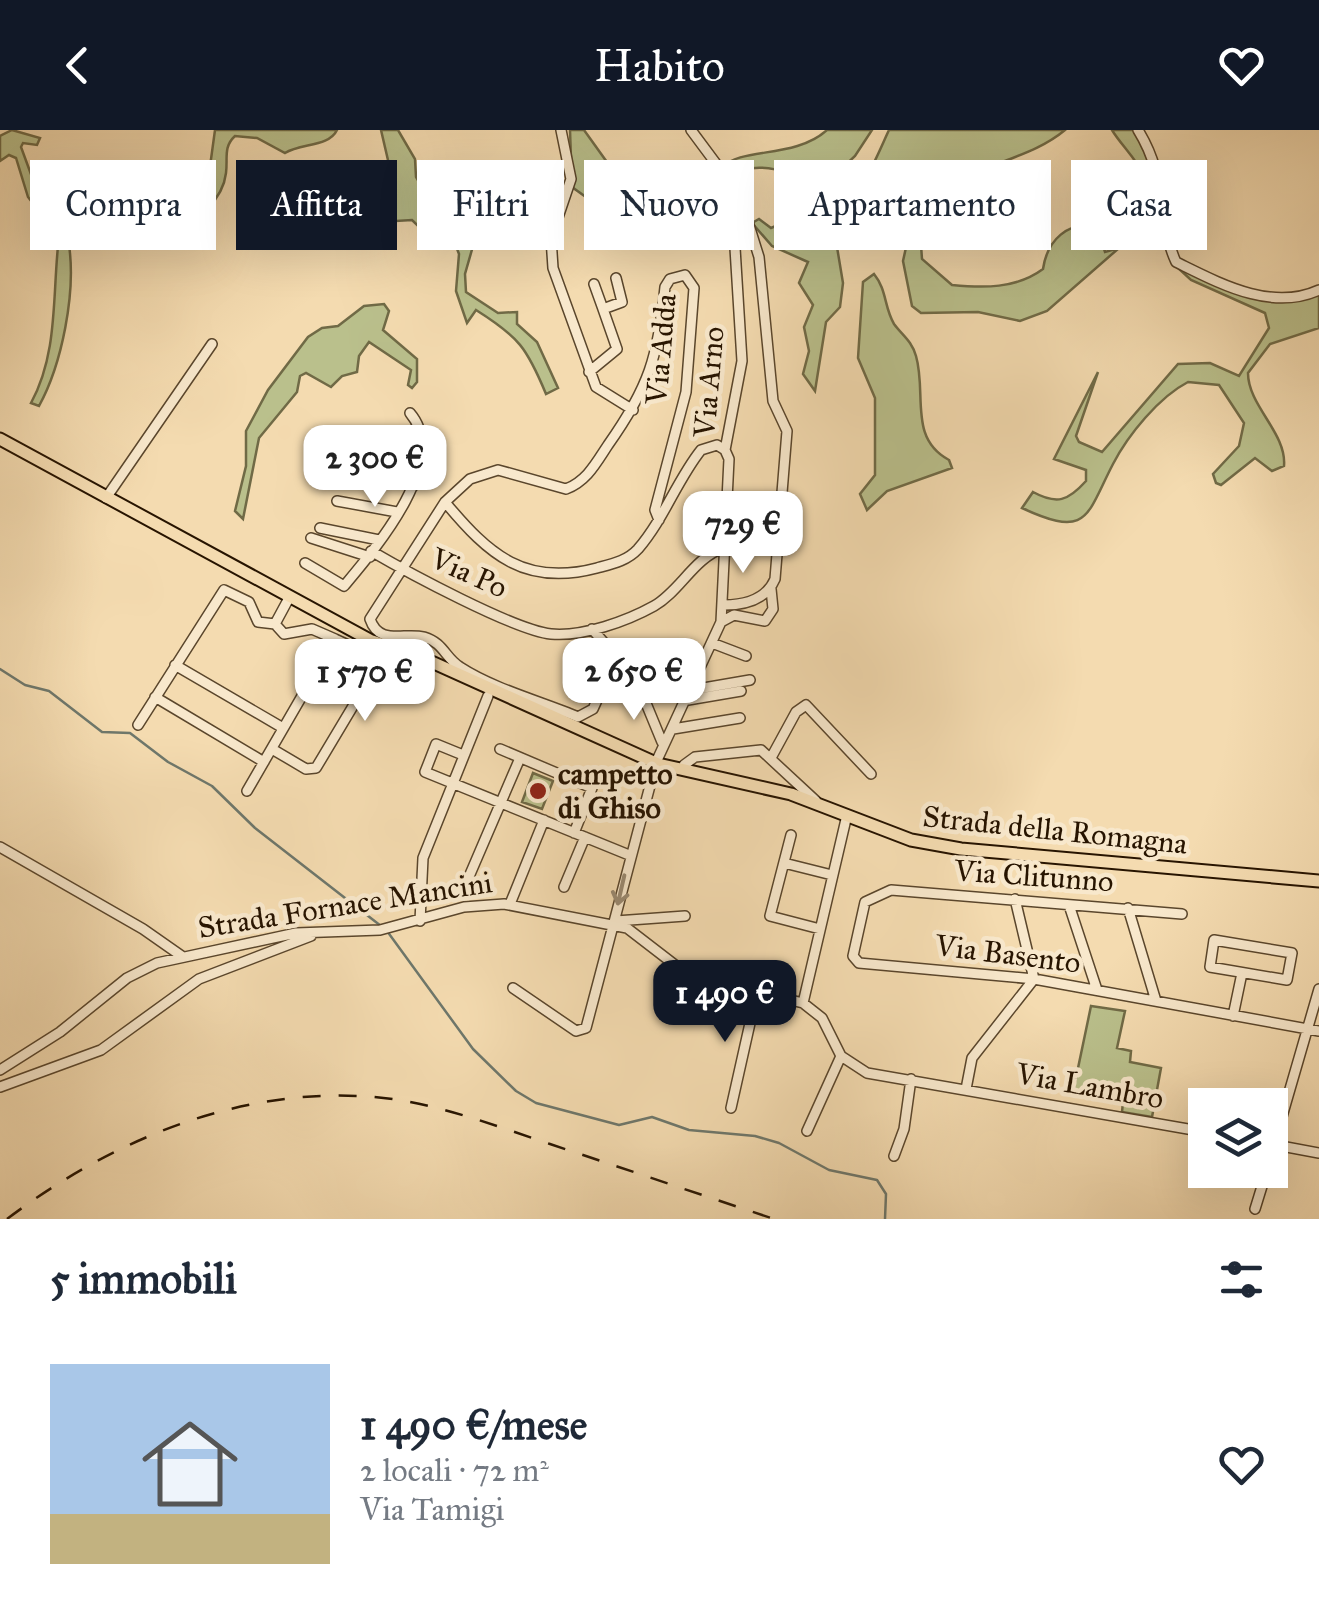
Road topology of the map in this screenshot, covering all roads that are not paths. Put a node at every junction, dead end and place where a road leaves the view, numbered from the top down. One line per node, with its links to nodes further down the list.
1 (562, 130): 10 (street)
2 (691, 130): 29 (street)
3 (1138, 130): 7 (street)
4 (735, 250): 14 (street, Via Arno)
5 (616, 278): 8 (street)
6 (594, 284): 8 (street)
7 (1319, 290)
8 (604, 309): 10 (street)
9 (212, 344): 17 (street)
10 (588, 372): 11 (street)
11 (633, 410): 19 (street, Via Adda); 21 (street, Via Adda)
12 (410, 413): 16 (street)
13 (0, 439): 17 (main road, Strada della Romagna)
14 (726, 450): 21 (street); 25 (street, Via Arno)
15 (357, 474): 16 (street)
16 (415, 485): 20 (street)
17 (106, 498): 30 (main road, Strada della Romagna)
18 (337, 501): 20 (street)
19 (445, 502): 21 (street); 28 (street)
20 (397, 512): 24 (street)
21 (660, 520)
22 (320, 528): 24 (street)
23 (310, 538): 26 (street, Via Po)
24 (379, 540): 26 (street)
25 (723, 548): 31 (street, Via Arno); 34 (street, Via Po)
26 (369, 553): 27 (street); 28 (street, Via Po)
27 (305, 563)
28 (402, 572): 34 (street, Via Po); 39 (street)
29 (771, 589): 31 (street); 32 (street)
30 (289, 598): 33 (street); 39 (main road, Strada della Romagna)
31 (724, 605): 32 (street, Via Arno)
32 (721, 622): 36 (street, Via Arno)
33 (275, 624): 35 (street); 40 (street)
34 (592, 629): 37 (street)
35 (335, 640): 48 (street); 50 (street)
36 (712, 643): 38 (street); 44 (street, Via Arno)
37 (617, 656): 39 (street); 54 (street)
38 (746, 656)
39 (425, 658): 43 (main road, Strada della Romagna)
40 (175, 664): 45 (street); 48 (street)
41 (750, 680): 44 (street)
42 (741, 692): 44 (street)
43 (492, 695): 52 (street); 54 (main road, Strada della Romagna)
44 (690, 695): 49 (street, Via Arno)
45 (155, 696): 47 (street); 56 (street)
46 (740, 718): 49 (street)
47 (138, 726)
48 (283, 728): 50 (street)
49 (673, 729): 54 (street, Via Arno)
50 (272, 749): 56 (street)
51 (500, 749): 55 (street)
52 (463, 756): 59 (street); 59 (street)
53 (772, 756): 57 (street); 58 (street); 61 (street)
54 (659, 757): 57 (main road, Strada della Romagna); 69 (street)
55 (520, 758): 62 (street); 65 (street)
56 (264, 762): 60 (street)
57 (688, 767): 61 (main road, Strada della Romagna)
58 (871, 774)
59 (454, 783): 62 (street); 82 (street)
60 (247, 791)
61 (816, 801): 63 (main road, Strada della Romagna)
62 (500, 802): 64 (street); 72 (street)
63 (847, 815): 71 (street); 73 (main road, Strada della Romagna)
64 (544, 820): 65 (street); 77 (street)
65 (574, 832): 67 (street)
66 (791, 835): 70 (street)
67 (585, 837): 69 (street); 74 (street)
68 (0, 847): 86 (street)
69 (629, 855): 83 (street, one-way to 83)
70 (784, 864): 71 (street); 84 (street)
71 (832, 875): 84 (street)
72 (468, 880)
73 (1319, 883)
74 (564, 886)
75 (882, 892): 76 (street, Via Clitunno); 88 (street, Via Basento)
76 (1014, 900): 78 (street, Via Clitunno); 88 (street)
77 (510, 904): 82 (street, Strada Fornace Mancini); 83 (street, Strada Fornace Mancini)
78 (1069, 905): 79 (street, Via Clitunno); 91 (street)
79 (1128, 908): 80 (street, Via Clitunno); 93 (street)
80 (1182, 914)
81 (684, 916): 83 (street)
82 (420, 921): 85 (street, Strada Fornace Mancini)
83 (612, 923): 89 (street); 92 (street)
84 (820, 929): 94 (street)
85 (314, 935): 86 (street, Strada Fornace Mancini); 100 (street)
86 (183, 957): 98 (street, Strada Fornace Mancini)
87 (1242, 973): 87 (street); 95 (street)
88 (1034, 979): 91 (street, Via Basento); 101 (street)
89 (513, 988)
90 (1319, 989): 96 (street)
91 (1097, 990): 93 (street, Via Basento)
92 (757, 992): 94 (street); 103 (street)
93 (1156, 1000): 95 (street, Via Basento)
94 (798, 1002): 97 (street)
95 (1233, 1016): 96 (street, Via Basento)
96 (1314, 1030): 102 (street)
97 (840, 1056): 99 (street, Via Lambro); 105 (street)
98 (0, 1070)
99 (911, 1079): 101 (street, Via Lambro); 108 (street)
100 (0, 1088)
101 (966, 1088): 104 (street, Via Lambro)
102 (1288, 1101)
103 (731, 1108)
104 (1188, 1129)
105 (807, 1132)
106 (1288, 1147): 107 (street)
107 (1319, 1153)
108 (894, 1156)
109 (1261, 1188): 110 (street)
110 (1255, 1209)

